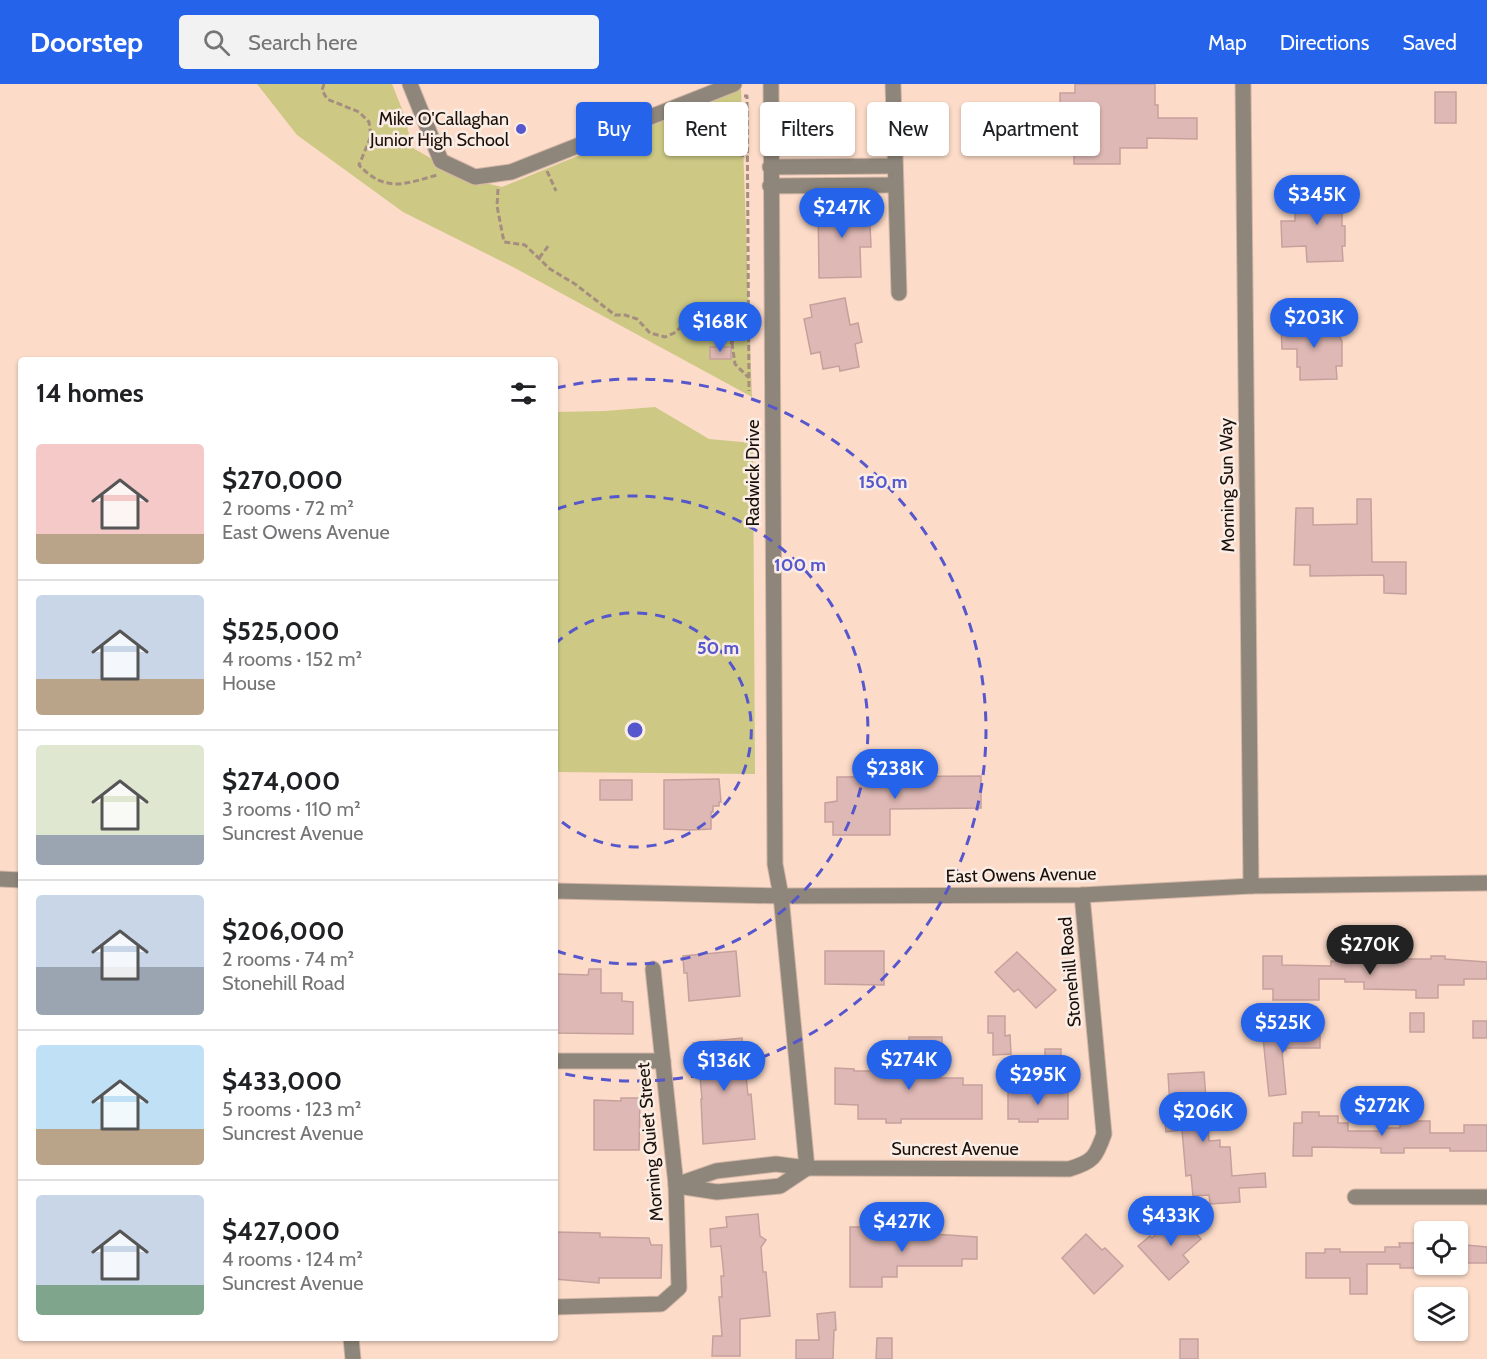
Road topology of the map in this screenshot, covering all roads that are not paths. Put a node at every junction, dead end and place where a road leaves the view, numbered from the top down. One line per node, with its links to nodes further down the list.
1 (410, 84): 5 (street)
2 (771, 84): 6 (street, Radwick Drive)
3 (893, 84): 7 (street)
4 (1243, 84): 14 (street, Morning Sun Way)
5 (736, 90)
6 (770, 166): 7 (street); 9 (street, Radwick Drive)
7 (895, 166): 8 (street)
8 (895, 185): 9 (street); 10 (street)
9 (770, 186): 17 (street, Radwick Drive)
10 (899, 293)
11 (0, 879): 12 (street)
12 (18, 880)
13 (1487, 883): 14 (street, East Owens Avenue)
14 (1251, 886): 16 (street, East Owens Avenue)
15 (558, 891): 17 (street, East Owens Avenue)
16 (1082, 895): 17 (street, East Owens Avenue); 21 (street, Stonehill Road)
17 (781, 896): 22 (street, Radwick Drive)
18 (653, 969): 20 (street, Morning Quiet Street)
19 (558, 1061): 20 (street)
20 (663, 1061): 24 (street, Morning Quiet Street)
21 (1098, 1153): 22 (street, Suncrest Avenue)
22 (807, 1168): 23 (street, Suncrest Avenue); 25 (street)
23 (732, 1169): 24 (street, Suncrest Avenue); 25 (street)
24 (676, 1185): 25 (street); 28 (street, Morning Quiet Street)
25 (734, 1190)
26 (1355, 1197): 27 (street)
27 (1487, 1197)
28 (558, 1307)
29 (351, 1341): 30 (street)
30 (353, 1359)

